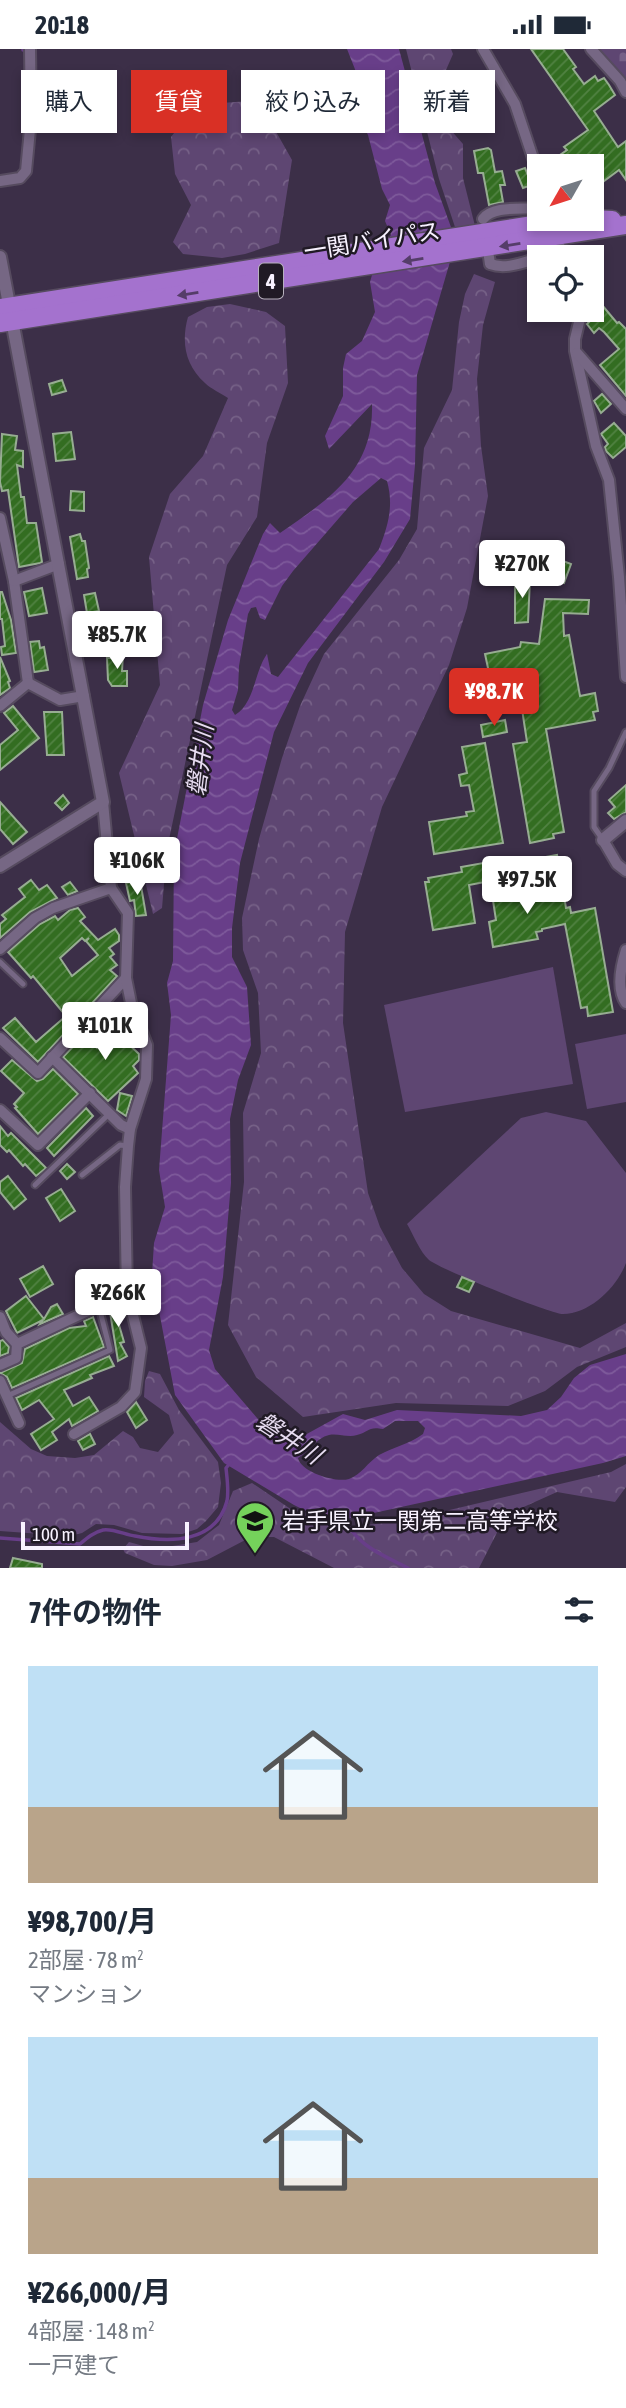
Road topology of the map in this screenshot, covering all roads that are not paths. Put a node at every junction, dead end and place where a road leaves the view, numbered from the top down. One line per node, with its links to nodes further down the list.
1 (30, 49): 6 (street)
2 (483, 49): 5 (street)
3 (591, 49): 4 (street)
4 (626, 92)
5 (532, 154)
6 (0, 181)
7 (527, 209): 10 (street)
8 (626, 224): 9 (highway, 一関バイパス / 4)
9 (558, 237): 10 (highway, 一関バイパス / 4)
10 (483, 240): 12 (street); 13 (highway, 一関バイパス / 4)
11 (0, 257): 13 (street)
12 (527, 261)
13 (6, 314): 19 (street)
14 (579, 322): 15 (street)
15 (575, 351): 16 (street); 21 (street)
16 (626, 409)
17 (0, 518): 18 (street)
18 (3, 546): 20 (street)
19 (59, 563): 20 (street); 23 (street)
20 (14, 581): 22 (street)
21 (626, 677)
22 (28, 683): 23 (street); 24 (street)
23 (84, 696): 26 (street)
24 (0, 706)
25 (626, 732): 28 (lane)
26 (103, 802): 29 (street); 31 (street)
27 (626, 821): 28 (street)
28 (603, 840): 30 (street)
29 (0, 866)
30 (626, 871)
31 (111, 888): 32 (street); 35 (street)
32 (0, 948)
33 (626, 950): 37 (street)
34 (0, 962): 36 (lane)
35 (126, 978): 39 (street); 43 (street)
36 (23, 983)
37 (626, 1003)
38 (0, 1038): 39 (street)
39 (52, 1057): 40 (street)
40 (90, 1093): 41 (street); 42 (street)
41 (0, 1109)
42 (110, 1113): 43 (street); 46 (lane)
43 (130, 1129): 44 (street)
44 (128, 1146): 45 (lane); 47 (street)
45 (82, 1175)
46 (35, 1185)
47 (127, 1291): 48 (street); 56 (street)
48 (98, 1302): 51 (street); 54 (lane)
49 (0, 1317): 50 (street)
50 (3, 1333): 51 (street)
51 (18, 1343): 52 (street)
52 (0, 1365)
53 (0, 1381): 54 (street)
54 (7, 1395): 55 (street)
55 (19, 1423)
56 (74, 1434)

